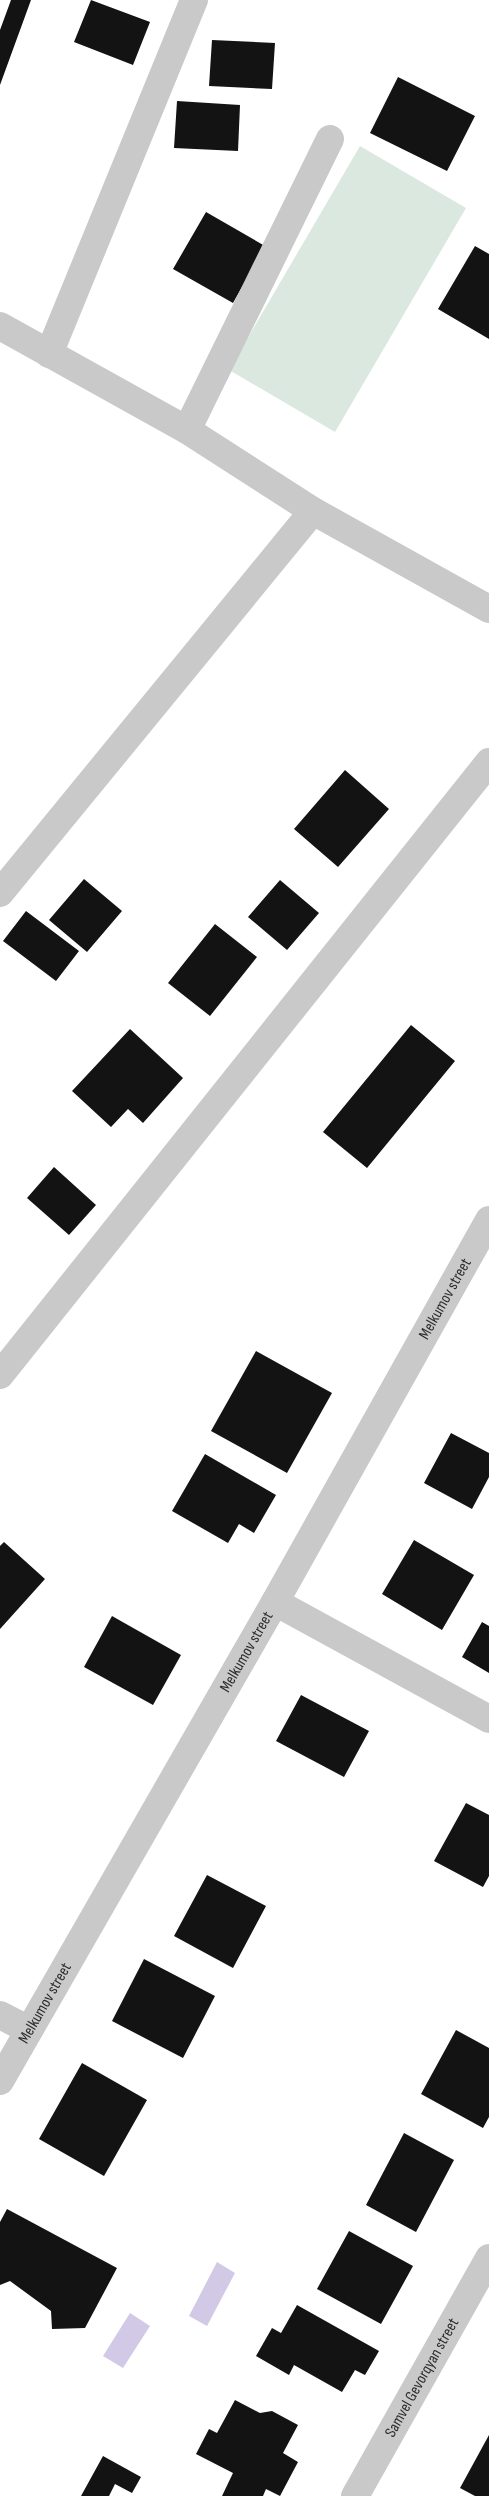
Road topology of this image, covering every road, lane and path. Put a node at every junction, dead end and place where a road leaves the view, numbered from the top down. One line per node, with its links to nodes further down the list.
1 (194, 0): 4 (street)
2 (330, 140): 5 (street)
3 (0, 326): 4 (street)
4 (49, 354): 5 (street)
5 (187, 430): 6 (street)
6 (313, 511): 7 (street); 9 (street)
7 (489, 609)
8 (489, 762): 11 (street)
9 (0, 892)
10 (489, 1220): 12 (street, Melkumov street)
11 (0, 1375)
12 (275, 1602): 13 (street); 15 (street, Melkumov street)
13 (489, 1719)
14 (0, 2015): 15 (street)
15 (29, 2030): 16 (street, Melkumov street)
16 (0, 2081)
17 (489, 2258): 18 (street, Samvel Gevorqyan street)
18 (355, 2496)

